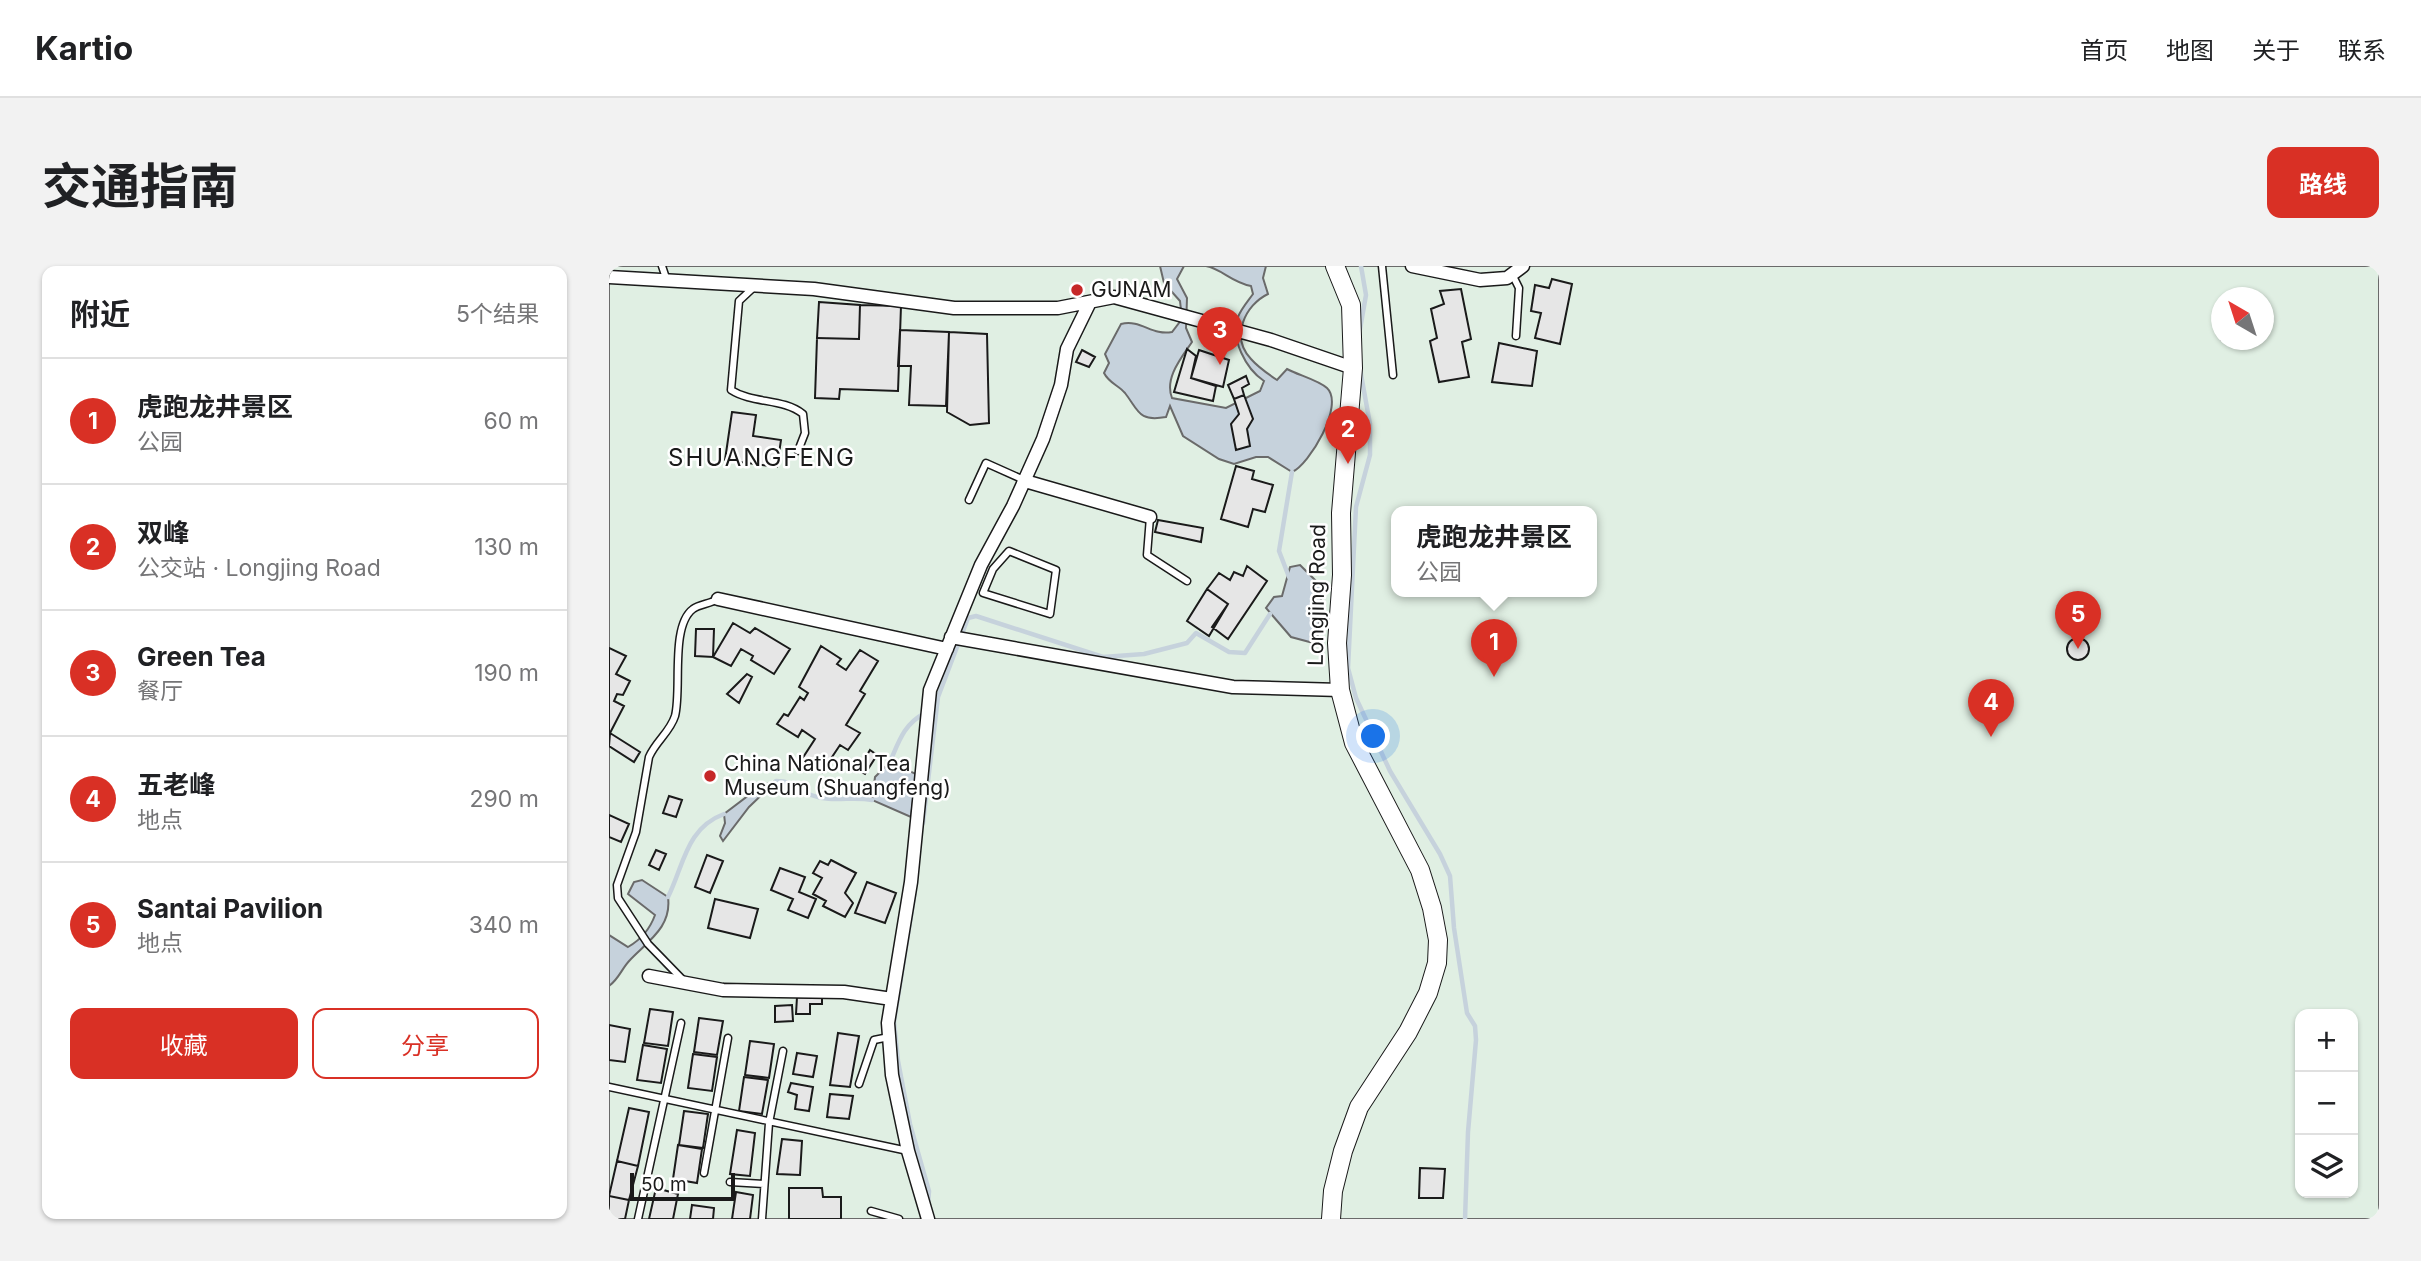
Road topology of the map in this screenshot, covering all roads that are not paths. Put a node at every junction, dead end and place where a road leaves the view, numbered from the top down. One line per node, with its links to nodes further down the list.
1 (661, 266): 8 (lane)
2 (1335, 266): 12 (street, Longjing Road)
3 (1382, 266): 13 (lane)
4 (1412, 266): 6 (street)
5 (1523, 266): 6 (street)
6 (1512, 274): 11 (lane)
7 (609, 278): 8 (street)
8 (667, 282): 9 (street)
9 (754, 287): 10 (street); 14 (lane)
10 (1089, 304): 12 (street); 15 (street)
11 (1516, 337)
12 (1353, 368): 22 (street, Longjing Road)
13 (1392, 375)
14 (798, 451)
15 (1025, 481): 16 (lane); 17 (street); 18 (street)
16 (969, 500)
17 (1150, 517): 19 (lane)
18 (987, 567): 18 (lane); 21 (street)
19 (1187, 581)
20 (717, 599): 21 (street); 24 (lane)
21 (955, 640): 22 (street); 25 (street)
22 (1340, 690): 44 (street, Longjing Road)
23 (649, 976): 24 (street)
24 (686, 983): 25 (street)
25 (892, 999): 27 (street)
26 (681, 1023): 32 (lane)
27 (889, 1037): 30 (lane); 35 (street)
28 (728, 1038): 33 (lane)
29 (783, 1051): 34 (lane)
30 (859, 1084)
31 (609, 1087): 32 (lane)
32 (666, 1101): 33 (lane); 41 (lane)
33 (716, 1112): 34 (lane); 36 (lane)
34 (769, 1123): 35 (lane); 38 (lane)
35 (908, 1151): 40 (street)
36 (704, 1173)
37 (730, 1182): 38 (lane)
38 (764, 1184): 42 (lane)
39 (871, 1211): 43 (lane)
40 (926, 1213)
41 (638, 1219)
42 (762, 1219)
43 (899, 1219)
44 (1331, 1219)

